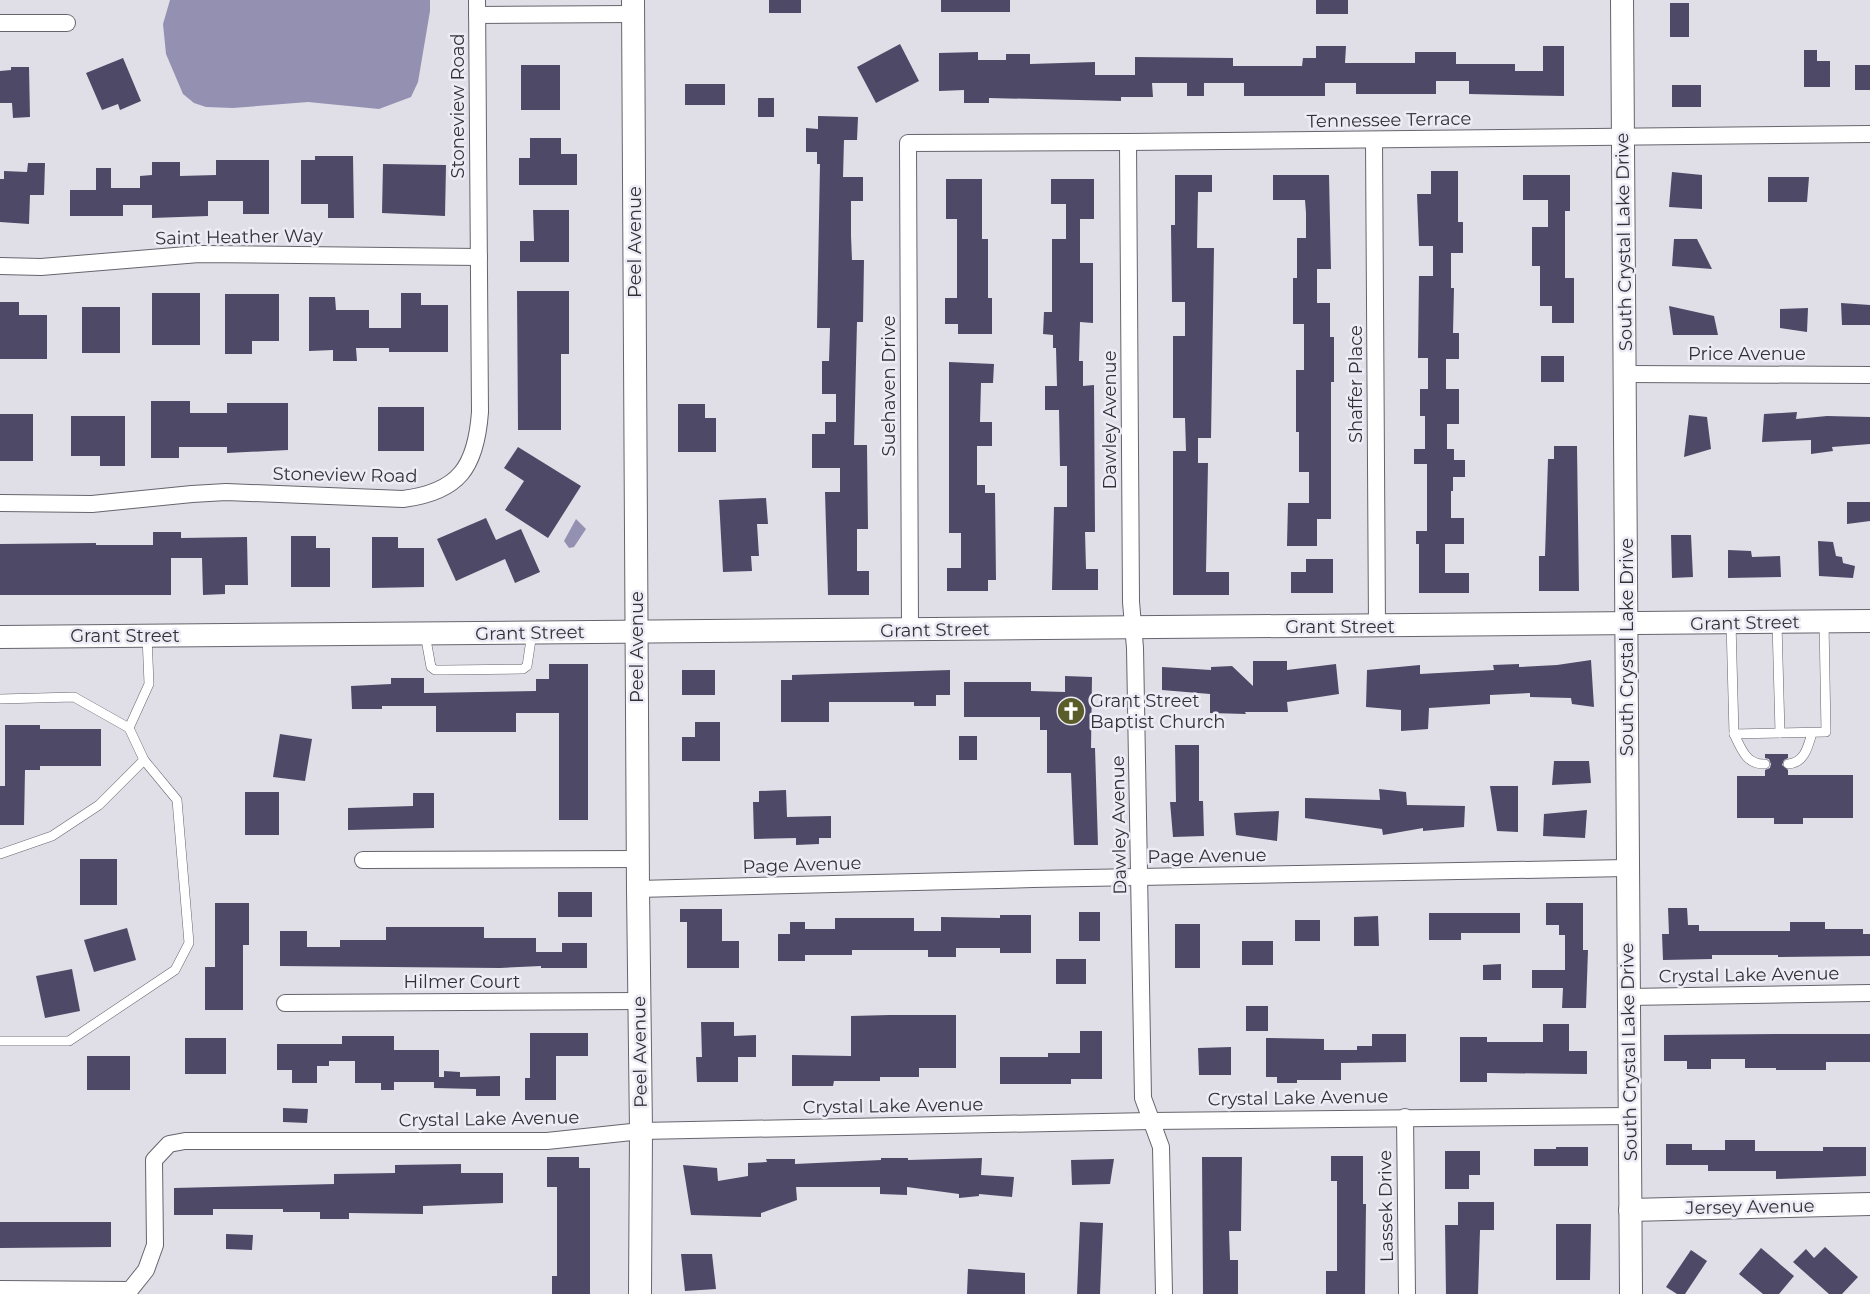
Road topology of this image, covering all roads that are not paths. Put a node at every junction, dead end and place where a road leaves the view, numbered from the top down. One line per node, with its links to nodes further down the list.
1 (1622, 0): 7 (street, South Crystal Lake Drive)
2 (633, 7): 3 (street, Stoneview Road); 24 (street, Peel Avenue)
3 (477, 8): 11 (street, Stoneview Road)
4 (0, 23): 5 (street)
5 (67, 23)
6 (1870, 134): 7 (street, Tennessee Terrace)
7 (1623, 137): 8 (street, Tennessee Terrace); 13 (street, South Crystal Lake Drive)
8 (1374, 140): 9 (street, Tennessee Terrace); 22 (street, Shaffer Place)
9 (1128, 142): 10 (street, Tennessee Terrace); 21 (street, Dawley Avenue)
10 (908, 143): 23 (street, Suehaven Drive)
11 (479, 257): 12 (street, Saint Heather Way); 15 (street, Stoneview Road)
12 (0, 266)
13 (1625, 374): 14 (street, Price Avenue); 20 (street, South Crystal Lake Drive)
14 (1870, 375)
15 (0, 503)
16 (1870, 621): 18 (street, Grant Street)
17 (1777, 622): 18 (street, Grant Street); 19 (street, Grant Street); 31 (lane)
18 (1824, 622): 32 (lane)
19 (1731, 623): 20 (street, Grant Street); 33 (lane)
20 (1627, 624): 22 (street, Grant Street); 40 (street, South Crystal Lake Drive)
21 (1133, 627): 22 (street, Grant Street); 23 (street, Grant Street); 41 (street, Dawley Avenue)
22 (1377, 627)
23 (910, 630): 24 (street, Grant Street)
24 (638, 632): 25 (street, Grant Street); 38 (street, Peel Avenue)
25 (532, 633): 26 (street, Grant Street); 26 (lane)
26 (425, 634): 27 (street, Grant Street)
27 (147, 636): 28 (street, Grant Street); 30 (lane)
28 (0, 637)
29 (0, 699): 30 (lane)
30 (129, 728): 34 (lane)
31 (1780, 733): 32 (lane); 33 (lane)
32 (1812, 733): 36 (lane)
33 (1734, 734): 35 (lane)
34 (144, 760): 37 (lane); 47 (lane)
35 (1765, 764)
36 (1788, 764)
37 (0, 854)
38 (638, 859): 39 (street); 42 (street, Peel Avenue)
39 (364, 860)
40 (1627, 868): 41 (street, Page Avenue); 44 (street, South Crystal Lake Drive)
41 (1140, 877): 42 (street, Page Avenue); 50 (street, Dawley Avenue)
42 (638, 890): 45 (street, Peel Avenue)
43 (1870, 993): 44 (street, Crystal Lake Avenue)
44 (1628, 997): 48 (street, South Crystal Lake Drive)
45 (639, 1001): 46 (street, Hilmer Court); 51 (street, Peel Avenue)
46 (285, 1003)
47 (0, 1041)
48 (1630, 1116): 49 (street, Crystal Lake Avenue); 53 (street, South Crystal Lake Drive)
49 (1405, 1117): 50 (street, Crystal Lake Avenue); 58 (street, Lassek Drive)
50 (1151, 1121): 51 (street, Crystal Lake Avenue); 57 (street, Dawley Avenue)
51 (642, 1131): 55 (street, Crystal Lake Avenue); 56 (street, Peel Avenue)
52 (1870, 1204): 53 (street, Jersey Avenue)
53 (1630, 1210): 59 (street, South Crystal Lake Drive)
54 (0, 1289): 55 (street)
55 (132, 1292)
56 (640, 1294)
57 (1164, 1294)
58 (1407, 1294)
59 (1631, 1294)

